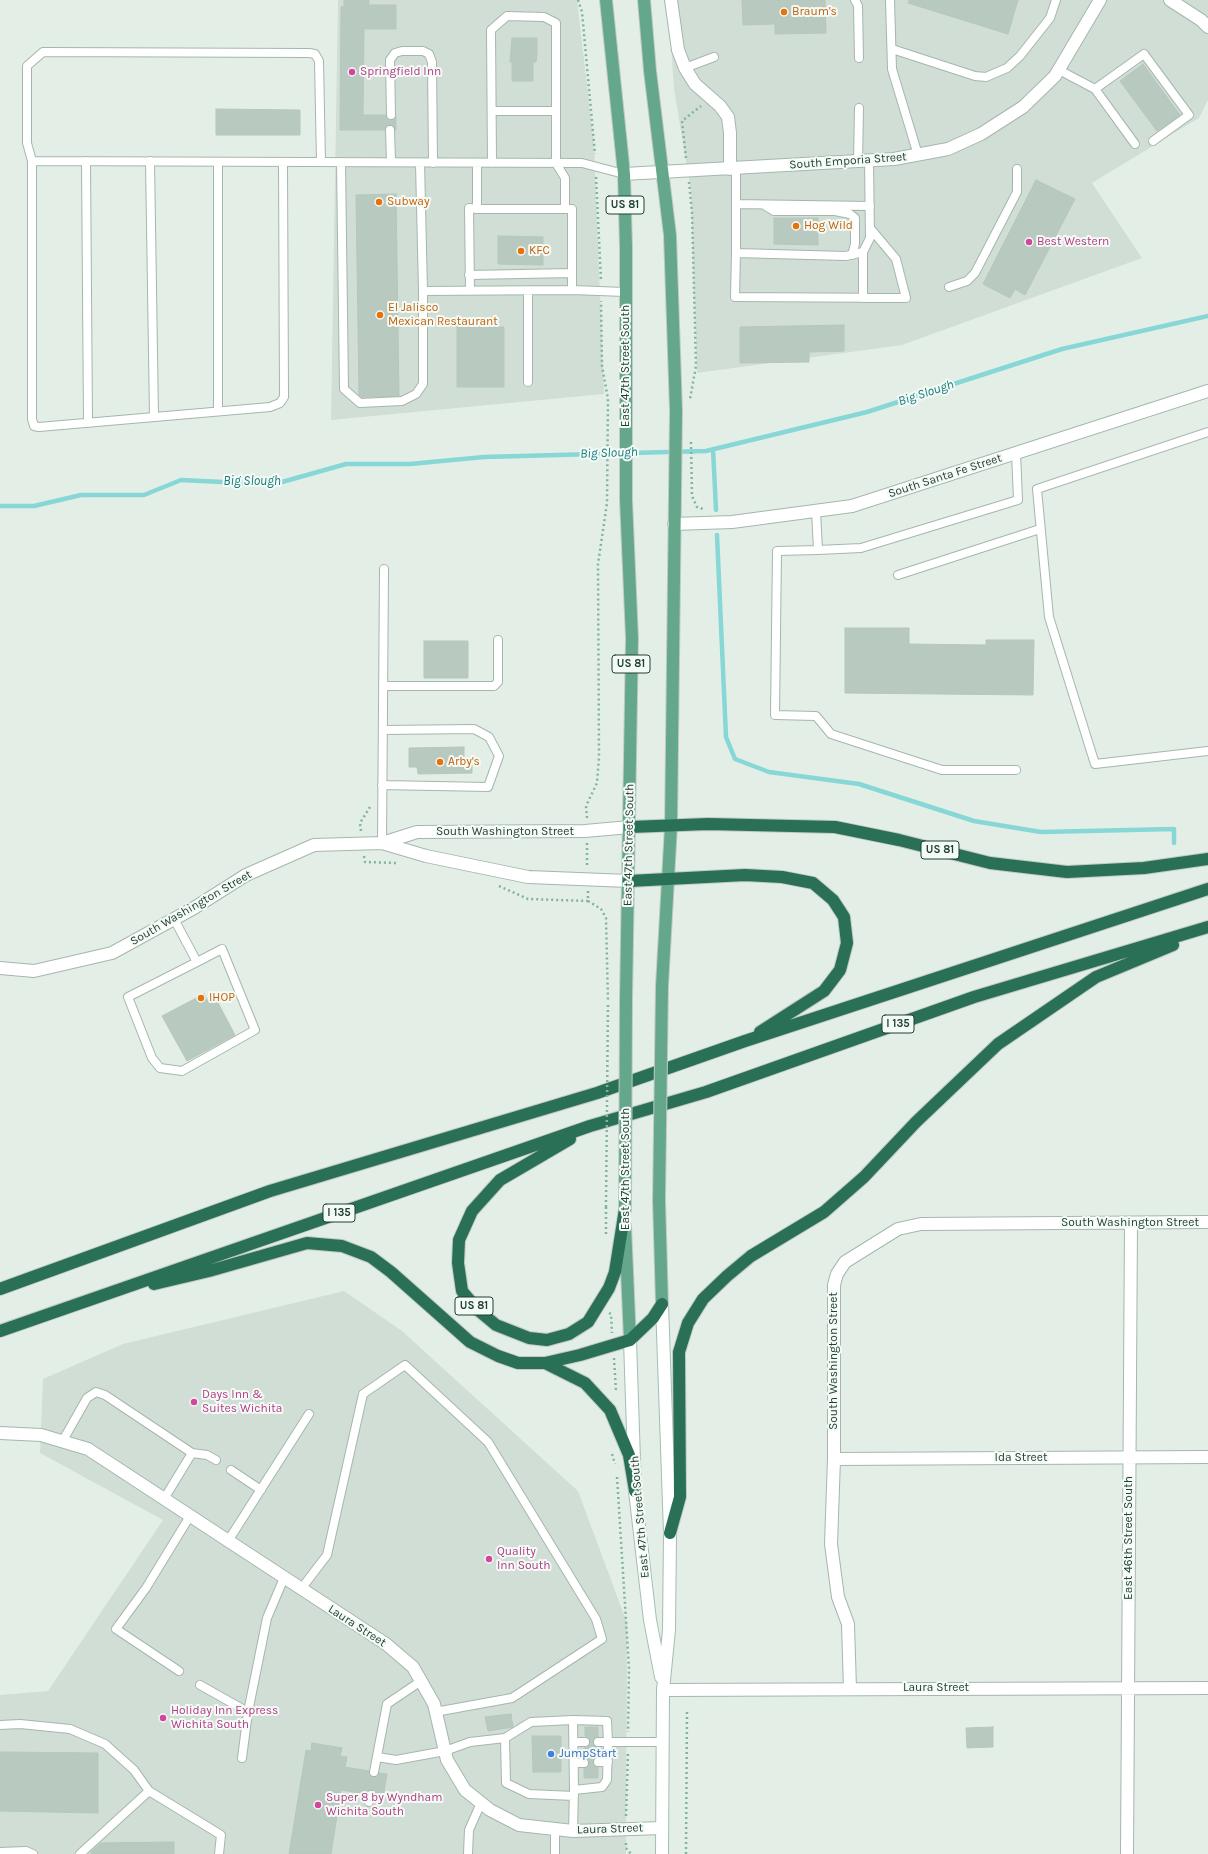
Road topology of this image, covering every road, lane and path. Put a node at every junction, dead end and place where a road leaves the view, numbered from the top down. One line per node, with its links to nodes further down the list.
1 (578, 0): 40 (path)
2 (606, 0): 45 (main road, East 47th Street South / US 81)
3 (644, 0): 44 (main road, East 47th Street South)
4 (671, 0): 14 (street)
5 (855, 0): 13 (lane)
6 (890, 0): 11 (lane)
7 (1056, 0): 11 (lane)
8 (1100, 0): 15 (street, South Emporia Street)
9 (1170, 0): 10 (street)
10 (1208, 27)
11 (892, 49): 25 (lane)
12 (714, 57): 14 (lane)
13 (859, 58)
14 (685, 68): 41 (street)
15 (1059, 70): 16 (lane); 25 (street, South Emporia Street)
16 (1095, 89): 23 (lane); 24 (lane)
17 (702, 106): 43 (path)
18 (859, 108): 29 (lane)
19 (492, 111): 20 (lane); 20 (lane); 38 (lane)
20 (556, 111): 39 (lane)
21 (391, 116): 36 (lane)
22 (390, 130): 34 (lane)
23 (1152, 141)
24 (1135, 144)
25 (918, 155): 29 (street, South Emporia Street)
26 (32, 161): 27 (lane); 32 (lane); 70 (lane)
27 (86, 161): 28 (lane); 70 (lane)
28 (150, 161): 30 (lane); 69 (lane)
29 (864, 161): 41 (street, South Emporia Street); 48 (lane)
30 (218, 162): 31 (lane); 68 (lane)
31 (282, 162): 32 (lane); 68 (lane)
32 (321, 162): 33 (lane)
33 (341, 162): 34 (lane); 59 (lane)
34 (391, 162): 35 (lane)
35 (420, 163): 36 (lane); 59 (lane)
36 (433, 163): 37 (lane)
37 (477, 163): 38 (lane); 49 (lane)
38 (492, 163): 39 (lane)
39 (556, 163): 40 (lane); 50 (lane)
40 (595, 167): 45 (lane); 62 (path)
41 (733, 168): 43 (street, South Emporia Street); 46 (lane)
42 (1017, 169): 57 (lane)
43 (687, 170): 44 (street, South Emporia Street); 67 (path)
44 (664, 172): 45 (street, South Emporia Street); 76 (main road, East 47th Street South)
45 (624, 174): 63 (main road, East 47th Street South / US 81)
46 (736, 204): 47 (lane); 53 (lane)
47 (762, 205): 48 (lane); 54 (lane)
48 (870, 206): 51 (lane)
49 (477, 209): 50 (lane); 56 (lane)
50 (565, 209): 55 (lane)
51 (870, 228): 52 (lane); 64 (lane)
52 (863, 252): 54 (lane); 64 (lane)
53 (736, 253): 54 (lane); 64 (lane)
54 (852, 255)
55 (572, 274): 56 (lane); 58 (lane)
56 (469, 275): 60 (lane)
57 (949, 287)
58 (572, 290): 61 (lane); 62 (lane)
59 (424, 291): 60 (lane)
60 (470, 291): 61 (lane)
61 (528, 291): 65 (lane)
62 (601, 291): 63 (lane); 89 (path)
63 (625, 292): 88 (main road, East 47th Street South / US 81)
64 (863, 298)
65 (528, 382)
66 (1208, 391): 73 (street, South Santa Fe Street)
67 (690, 405)
68 (218, 411): 69 (lane)
69 (154, 417): 70 (lane)
70 (88, 423)
71 (1208, 432): 77 (lane)
72 (691, 441): 74 (path)
73 (1016, 453): 75 (street, South Santa Fe Street); 78 (lane)
74 (703, 509)
75 (816, 511): 76 (street, South Santa Fe Street); 78 (lane)
76 (674, 524): 87 (main road, East 47th Street South)
77 (1040, 530): 80 (lane); 84 (lane)
78 (818, 550): 85 (lane)
79 (384, 569): 82 (lane)
80 (898, 575)
81 (498, 640): 82 (lane)
82 (383, 686): 83 (lane)
83 (383, 730): 86 (lane); 86 (lane)
84 (1208, 751)
85 (1016, 770)
86 (382, 785): 90 (lane)
87 (672, 826): 88 (highway, US 81); 91 (highway, US 81); 93 (main road, East 47th Street South)
88 (630, 827): 89 (street, South Washington Street); 94 (main road, East 47th Street South / US 81)
89 (587, 831): 90 (street, South Washington Street); 92 (path)
90 (382, 843): 92 (street, South Washington Street); 96 (street, South Washington Street)
91 (1208, 859)
92 (587, 878): 94 (street, South Washington Street); 105 (path, bridge)
93 (668, 879): 94 (highway); 100 (highway); 109 (main road, East 47th Street South, bridge)
94 (629, 881): 102 (main road, East 47th Street South / US 81, bridge)
95 (1208, 889): 100 (highway, I 135)
96 (174, 919): 98 (lane); 99 (street, South Washington Street)
97 (1208, 928): 101 (highway, I 135); 131 (highway)
98 (197, 962): 98 (lane)
99 (0, 968)
100 (745, 1041): 106 (highway, I 135)
101 (590, 1126): 107 (highway, I 135); 108 (highway, US 81)
102 (625, 1208): 108 (highway, US 81); 111 (main road, East 47th Street South)
103 (1208, 1222): 104 (street, South Washington Street)
104 (1131, 1223): 120 (street, East 46th Street South); 122 (street, South Washington Street)
105 (606, 1243)
106 (0, 1289)
107 (89, 1299): 110 (highway, I 135); 113 (highway)
108 (600, 1304): 112 (path)
109 (662, 1304): 111 (highway); 131 (street, East 47th Street South)
110 (0, 1331)
111 (630, 1340): 112 (highway); 128 (street, East 47th Street South)
112 (613, 1345): 113 (highway); 114 (path)
113 (545, 1363): 114 (highway)
114 (607, 1407): 128 (highway)
115 (309, 1414): 127 (lane)
116 (0, 1433): 117 (street, Laura Street)
117 (62, 1442): 119 (lane); 129 (street, Laura Street)
118 (610, 1447): 124 (path)
119 (192, 1454): 123 (lane); 129 (lane)
120 (1129, 1457): 121 (street, Ida Street); 122 (street, Ida Street); 138 (street, East 46th Street South)
121 (1208, 1457)
122 (834, 1459): 140 (street, South Washington Street)
123 (216, 1460)
124 (617, 1468)
125 (231, 1470): 127 (lane)
126 (617, 1476): 152 (path)
127 (261, 1490): 132 (lane)
128 (635, 1491): 141 (street, East 47th Street South)
129 (164, 1498): 130 (street, Laura Street)
130 (190, 1516): 132 (street, Laura Street); 135 (lane)
131 (670, 1533): 141 (street, East 47th Street South)
132 (228, 1541): 133 (street, Laura Street)
133 (284, 1578): 134 (street, Laura Street); 143 (lane)
134 (301, 1589): 136 (street, Laura Street); 144 (lane)
135 (179, 1671)
136 (421, 1681): 144 (street, Laura Street); 155 (lane)
137 (200, 1685): 143 (lane)
138 (1128, 1688): 139 (street, Laura Street); 140 (street, Laura Street); 178 (street, East 46th Street South)
139 (1208, 1688)
140 (850, 1689): 141 (street, Laura Street)
141 (663, 1690): 153 (street, East 47th Street South)
142 (687, 1710): 177 (path)
143 (248, 1712): 156 (lane)
144 (435, 1712): 154 (street, Laura Street)
145 (573, 1720): 147 (lane); 148 (lane); 151 (lane)
146 (0, 1725): 162 (lane)
147 (504, 1738): 154 (lane); 163 (lane)
148 (574, 1742): 149 (lane); 159 (lane)
149 (584, 1742)
150 (598, 1742): 151 (lane)
151 (608, 1742): 152 (lane); 158 (lane)
152 (628, 1742): 153 (lane); 167 (path)
153 (663, 1742): 165 (street, East 47th Street South)
154 (445, 1751): 155 (lane); 164 (street, Laura Street)
155 (377, 1757): 161 (lane)
156 (242, 1758)
157 (598, 1762): 158 (lane)
158 (608, 1762): 163 (lane)
159 (574, 1763): 160 (lane); 163 (lane)
160 (584, 1763)
161 (374, 1772)
162 (149, 1791): 171 (lane); 172 (lane)
163 (574, 1793): 168 (lane)
164 (481, 1803): 166 (street, Laura Street); 173 (lane)
165 (662, 1828): 167 (street, Laura Street); 176 (street, East 47th Street South)
166 (555, 1829): 168 (street, Laura Street); 174 (lane)
167 (626, 1829): 168 (street, Laura Street); 175 (path)
168 (574, 1831)
169 (0, 1852): 170 (lane)
170 (32, 1854)
171 (80, 1854)
172 (219, 1854)
173 (468, 1854)
174 (555, 1854)
175 (631, 1854)
176 (662, 1854)
177 (686, 1854)
178 (1127, 1854)

